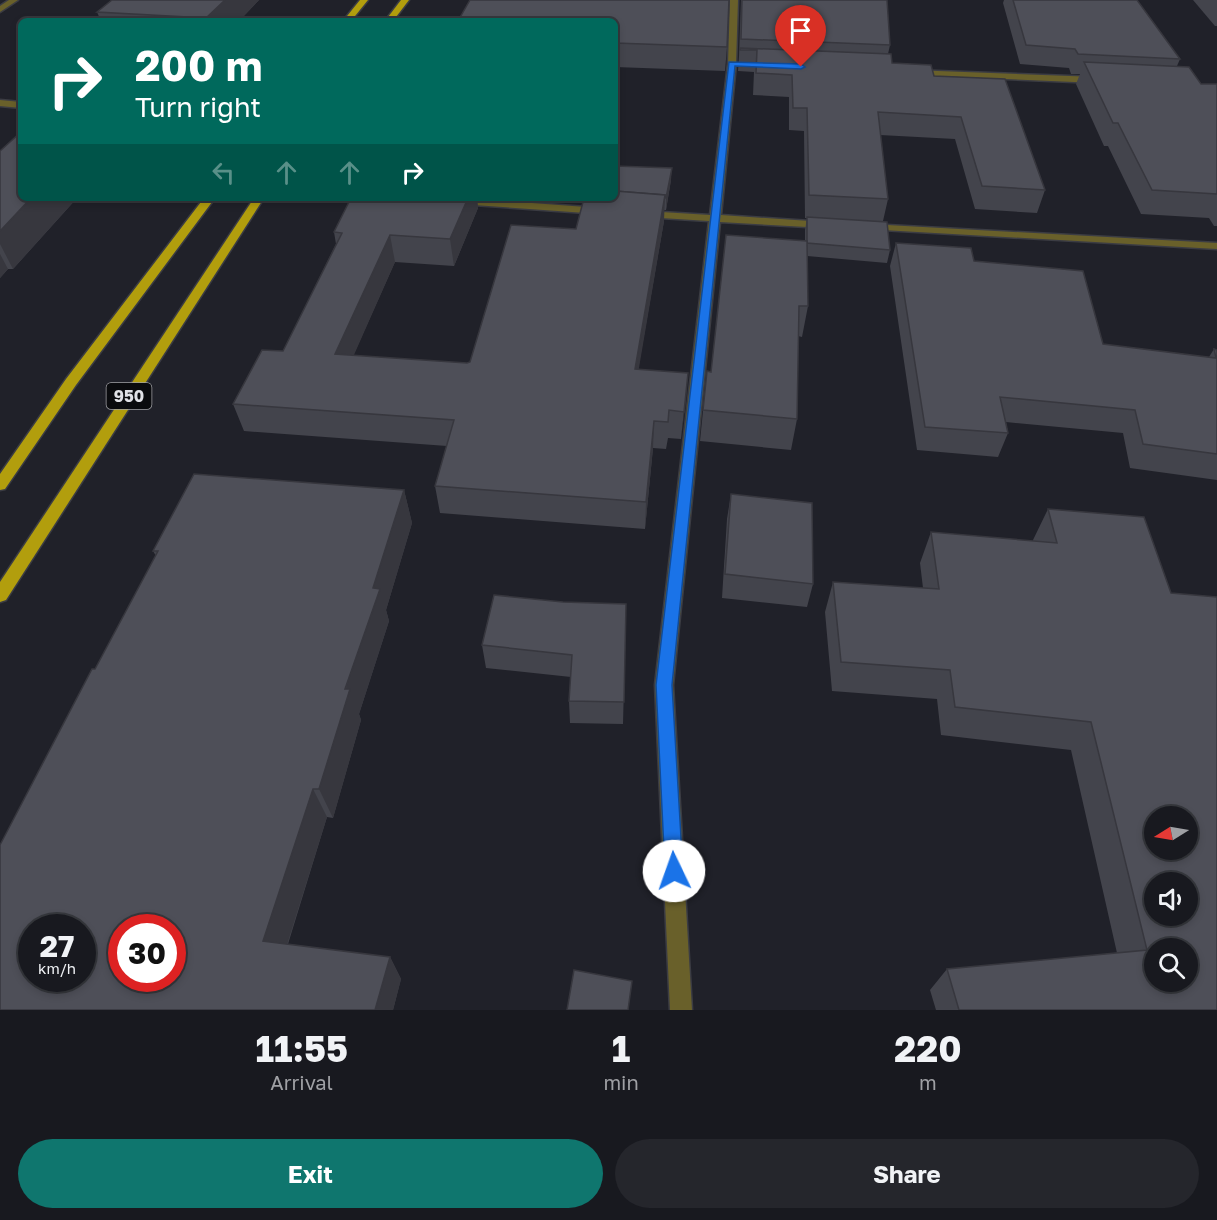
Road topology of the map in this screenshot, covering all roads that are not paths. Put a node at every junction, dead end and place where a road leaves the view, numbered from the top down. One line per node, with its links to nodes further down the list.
1 (14, 0): 5 (street)
2 (364, 0): 6 (main road)
3 (405, 0): 7 (main road)
4 (734, 0): 15 (street)
5 (0, 10)
6 (349, 18)
7 (391, 18)
8 (897, 71): 9 (street)
9 (1110, 81)
10 (0, 104): 11 (street)
11 (18, 105)
12 (208, 201): 17 (main road)
13 (257, 201): 18 (main road, 950)
14 (451, 201): 15 (street)
15 (713, 219): 16 (street); 19 (street)
16 (1217, 246)
17 (0, 485)
18 (0, 595)
19 (681, 1010)

